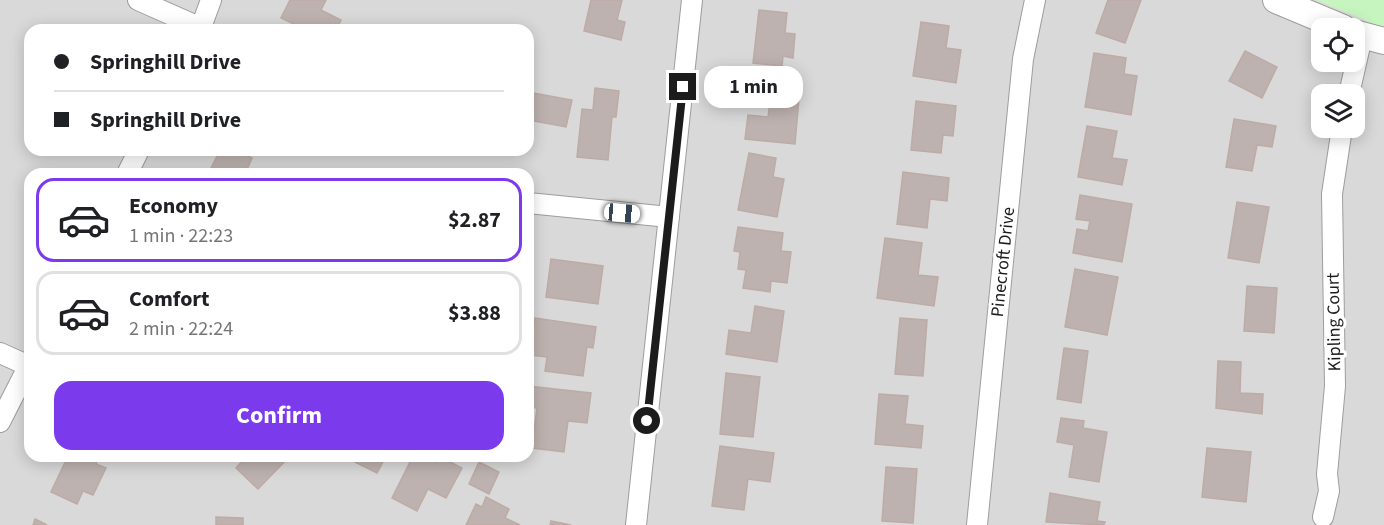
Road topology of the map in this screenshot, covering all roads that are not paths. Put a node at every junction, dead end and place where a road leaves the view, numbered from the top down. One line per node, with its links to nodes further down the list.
1 (138, 0): 7 (street)
2 (211, 0): 8 (street)
3 (692, 0): 11 (street)
4 (1035, 0): 18 (street, Pinecroft Drive)
5 (1276, 0): 6 (street)
6 (1320, 18)
7 (190, 24)
8 (203, 24)
9 (1340, 138): 16 (street, Kipling Court)
10 (534, 204): 11 (street)
11 (669, 217): 17 (street)
12 (0, 353): 13 (street)
13 (24, 363)
14 (24, 375): 15 (street)
15 (0, 422)
16 (1323, 517)
17 (636, 525)
18 (977, 525)

